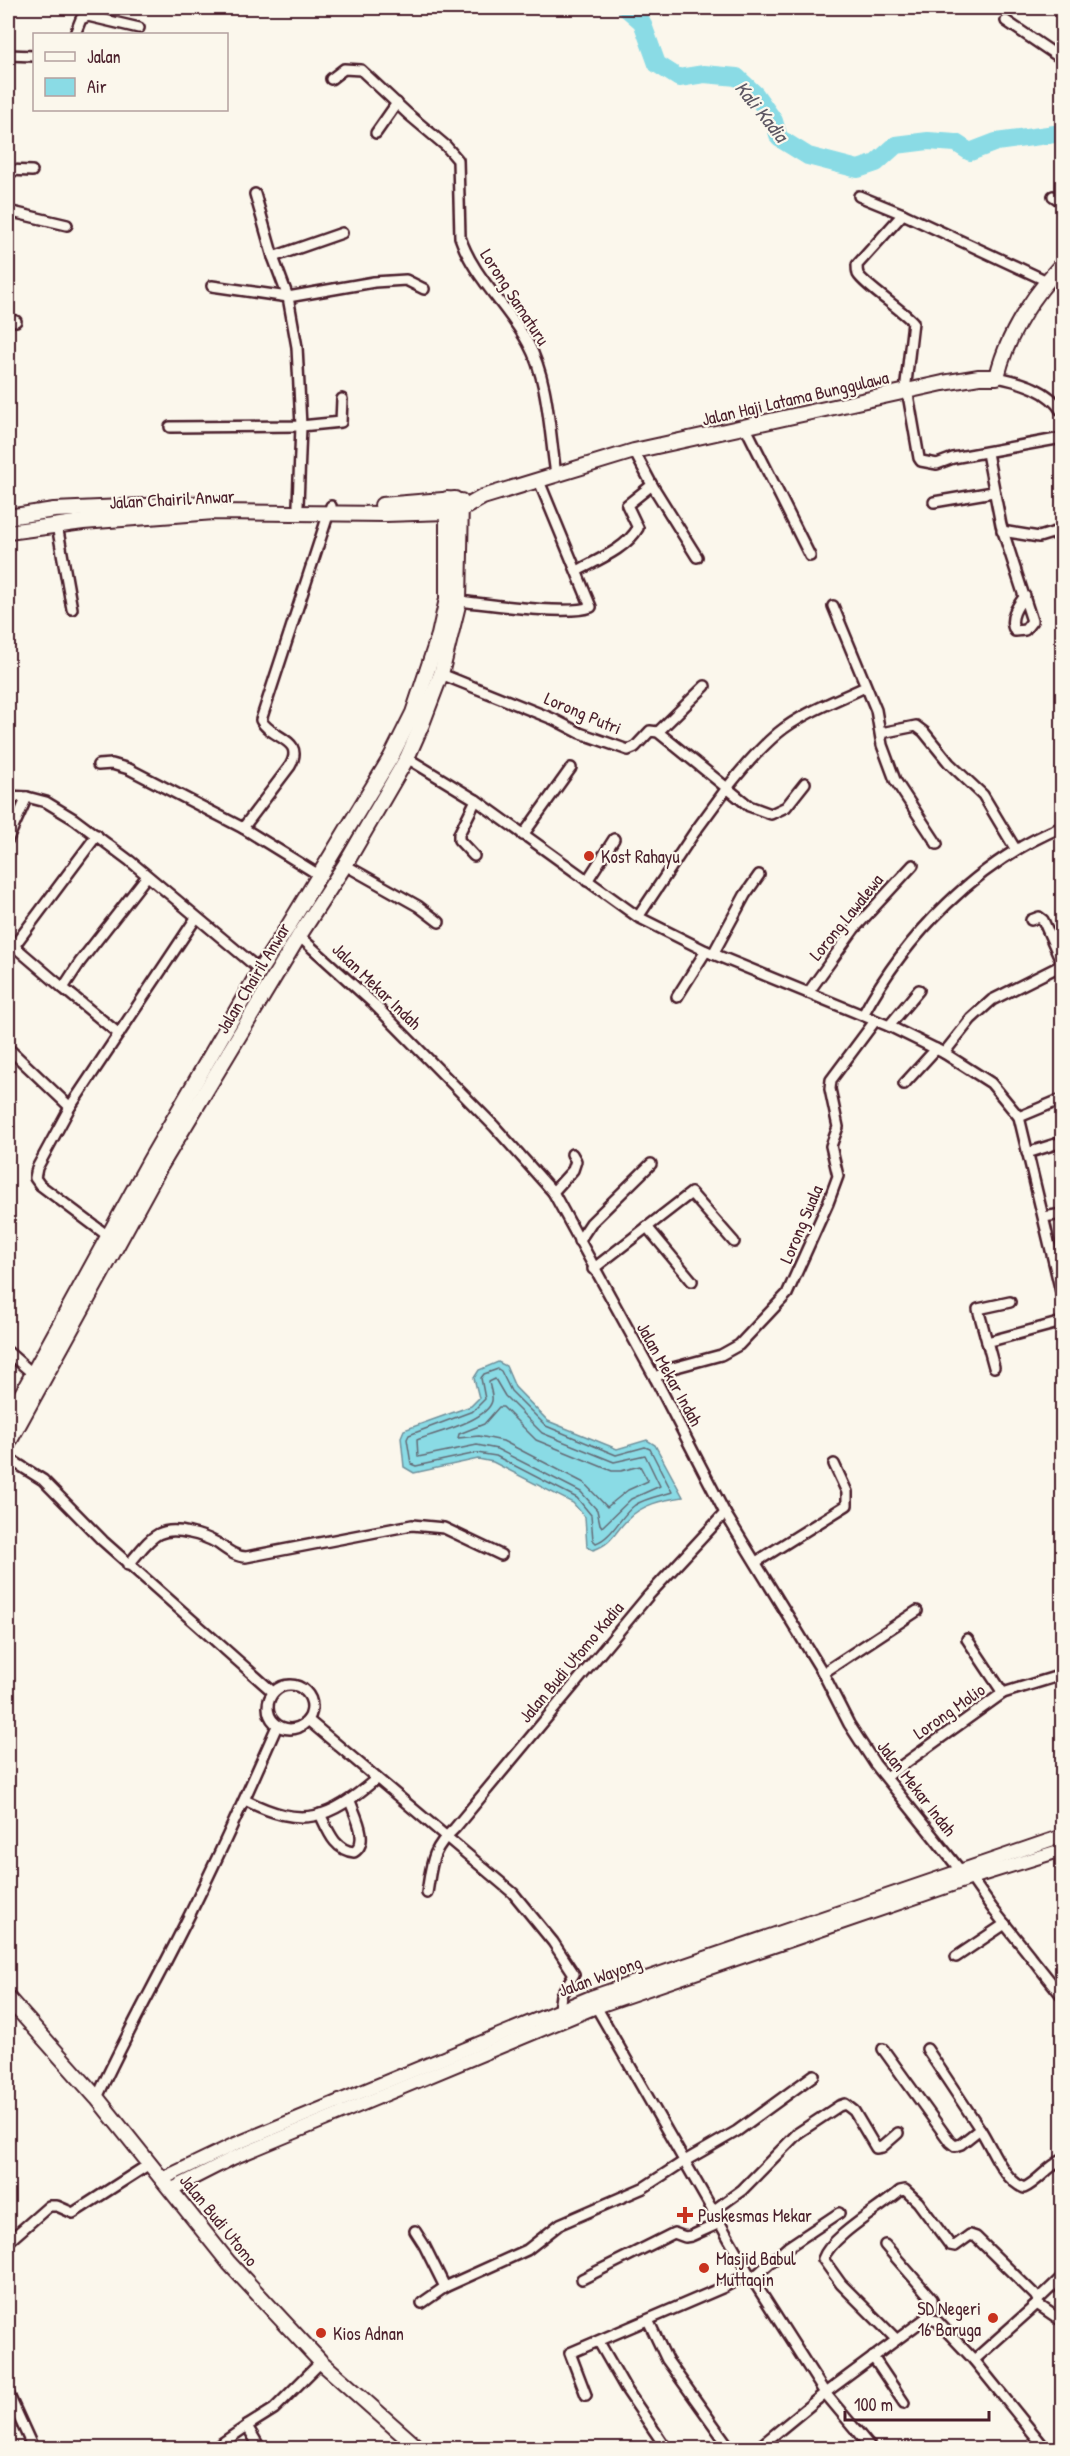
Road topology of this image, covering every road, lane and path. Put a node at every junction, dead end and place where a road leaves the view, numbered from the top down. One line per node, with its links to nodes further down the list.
1 (1006, 21): 6 (street)
2 (139, 28): 3 (street)
3 (75, 33)
4 (8, 55): 5 (street)
5 (33, 56)
6 (1062, 59)
7 (331, 79): 8 (street, Lorong Samaturu)
8 (397, 103): 9 (street); 36 (street, Lorong Samaturu)
9 (376, 134)
10 (8, 170): 11 (street)
11 (33, 171)
12 (255, 194): 20 (street)
13 (859, 196): 17 (street)
14 (1053, 196): 15 (street)
15 (1062, 202)
16 (8, 211): 18 (street)
17 (903, 214): 22 (street); 27 (street)
18 (67, 225)
19 (342, 232): 20 (street)
20 (273, 257): 25 (street)
21 (1062, 264): 22 (main road)
22 (1047, 281): 26 (main road)
23 (212, 286): 25 (street)
24 (424, 289): 25 (street)
25 (288, 297): 30 (street)
26 (997, 377): 27 (main road, Jalan Haji Latama Bunggulawa); 29 (street)
27 (908, 391): 32 (main road, Jalan Haji Latama Bunggulawa); 35 (street)
28 (342, 399): 30 (street)
29 (1062, 412)
30 (301, 426): 31 (street); 41 (street)
31 (170, 427)
32 (746, 428): 34 (main road, Jalan Haji Latama Bunggulawa); 49 (street)
33 (1062, 438): 35 (street)
34 (634, 451): 36 (main road, Jalan Haji Latama Bunggulawa); 38 (street)
35 (987, 453): 39 (street)
36 (556, 474): 37 (main road, Jalan Haji Latama Bunggulawa)
37 (538, 481): 42 (main road, Jalan Haji Latama Bunggulawa); 51 (street)
38 (652, 485): 50 (street); 51 (street)
39 (993, 492): 40 (street); 47 (street)
40 (934, 502)
41 (298, 505): 43 (main road, Jalan Chairil Anwar); 44 (main road, Jalan Chairil Anwar)
42 (454, 505): 43 (main road, Jalan Chairil Anwar); 53 (main road, Jalan Chairil Anwar); 80 (main road, Jalan Chairil Anwar)
43 (330, 509): 45 (main road, Jalan Chairil Anwar); 70 (street)
44 (8, 517)
45 (57, 525): 48 (main road, Jalan Chairil Anwar); 55 (street)
46 (1062, 530): 47 (street)
47 (1002, 531): 52 (street)
48 (8, 532)
49 (810, 556)
50 (697, 557)
51 (577, 571): 53 (street)
52 (1024, 596)
53 (459, 601): 56 (main road, Jalan Chairil Anwar)
54 (833, 606): 58 (street)
55 (72, 609)
56 (441, 674): 59 (street, Lorong Putri); 61 (main road, Jalan Chairil Anwar)
57 (705, 686): 59 (street)
58 (865, 687): 60 (street); 65 (street)
59 (658, 732): 65 (street)
60 (881, 733): 75 (street); 76 (street)
61 (407, 758): 68 (street); 78 (main road, Jalan Chairil Anwar)
62 (98, 765): 70 (street)
63 (571, 768): 72 (street)
64 (805, 783): 65 (street)
65 (727, 788): 84 (street)
66 (8, 796): 67 (street)
67 (27, 797): 71 (street); 73 (street)
68 (476, 800): 72 (street); 77 (street)
69 (1062, 827): 76 (street)
70 (243, 828): 80 (street)
71 (97, 835): 82 (street); 89 (street)
72 (523, 835): 83 (street)
73 (8, 838)
74 (614, 839): 83 (street)
75 (937, 844)
76 (1016, 850): 97 (street)
77 (474, 856)
78 (345, 865): 87 (street); 88 (main road, Jalan Chairil Anwar)
79 (913, 865): 95 (street, Lorong Lawalewa)
80 (319, 875): 92 (main road, Jalan Chairil Anwar)
81 (759, 875): 90 (street)
82 (147, 876): 85 (street); 93 (street)
83 (586, 881): 84 (street)
84 (639, 917): 90 (street)
85 (196, 918): 92 (street); 102 (street)
86 (1030, 920): 91 (street)
87 (439, 921)
88 (299, 936): 101 (main road, Jalan Chairil Anwar); 113 (street, Jalan Mekar Indah)
89 (11, 944): 93 (street)
90 (710, 953): 95 (street); 96 (street)
91 (1062, 964): 104 (street)
92 (260, 970): 99 (main road, Jalan Chairil Anwar)
93 (63, 988): 102 (street)
94 (919, 990): 100 (street)
95 (808, 993): 97 (street)
96 (677, 997)
97 (863, 1015): 98 (street)
98 (875, 1020): 100 (street); 129 (street, Lorong Suala)
99 (230, 1022): 101 (main road); 117 (main road, Jalan Chairil Anwar)
100 (889, 1026): 104 (street)
101 (243, 1029): 131 (main road, Jalan Chairil Anwar)
102 (119, 1034): 107 (street)
103 (8, 1048): 107 (street)
104 (940, 1051): 105 (street); 108 (street)
105 (904, 1084)
106 (1062, 1099): 108 (street)
107 (70, 1107): 117 (street)
108 (1019, 1117): 110 (street)
109 (1062, 1142): 110 (street)
110 (1027, 1153): 115 (street)
111 (572, 1154): 113 (street)
112 (651, 1164): 118 (street)
113 (553, 1191): 118 (street, Jalan Mekar Indah)
114 (1062, 1214): 115 (street)
115 (1044, 1217): 122 (street)
116 (647, 1227): 119 (street); 120 (street); 121 (street)
117 (108, 1236): 128 (main road, Jalan Chairil Anwar)
118 (579, 1241): 120 (street, Jalan Mekar Indah)
119 (734, 1242)
120 (593, 1269): 129 (street, Jalan Mekar Indah)
121 (692, 1281)
122 (1062, 1296)
123 (1010, 1302): 125 (street)
124 (1062, 1322): 125 (street)
125 (987, 1342): 127 (street)
126 (8, 1352): 128 (street)
127 (994, 1367)
128 (32, 1373): 130 (main road, Jalan Chairil Anwar)
129 (655, 1378): 134 (street, Jalan Mekar Indah)
130 (8, 1419)
131 (8, 1444)
132 (8, 1458): 137 (street)
133 (834, 1464): 136 (street)
134 (725, 1514): 136 (street, Jalan Mekar Indah); 151 (street, Jalan Budi Utomo Kadia)
135 (501, 1555): 137 (street)
136 (756, 1562): 140 (street, Jalan Mekar Indah)
137 (129, 1565): 142 (street)
138 (917, 1611): 140 (street)
139 (967, 1639): 143 (street, Lorong Molio)
140 (823, 1673): 146 (street, Jalan Mekar Indah)
141 (1062, 1675): 143 (street, Lorong Molio)
142 (273, 1692): 144 (street); 145 (street)
143 (1003, 1693): 146 (street, Lorong Molio)
144 (308, 1720): 145 (street); 147 (street)
145 (277, 1726): 148 (street)
146 (886, 1777): 154 (street, Jalan Mekar Indah)
147 (376, 1779): 149 (street); 151 (street)
148 (245, 1800): 150 (street); 166 (street)
149 (350, 1801): 150 (street); 150 (street)
150 (320, 1814)
151 (447, 1836): 156 (street, Jalan Budi Utomo Kadia); 162 (street)
152 (1062, 1836): 154 (street, Jalan Wayong)
153 (1062, 1850): 155 (street, Jalan Wayong)
154 (960, 1870): 161 (street, Jalan Wayong)
155 (971, 1878): 157 (street); 161 (street, Jalan Wayong)
156 (427, 1893)
157 (1005, 1924): 158 (street); 159 (street)
158 (956, 1957)
159 (1062, 1996)
160 (8, 1998): 166 (main road, Jalan Budi Utomo)
161 (593, 2002): 162 (street, Jalan Wayong); 170 (street); 173 (street, Jalan Wayong)
162 (559, 2010): 172 (street, Jalan Wayong)
163 (883, 2049): 167 (street)
164 (927, 2049): 167 (street)
165 (814, 2075): 170 (street)
166 (97, 2098): 171 (main road, Jalan Budi Utomo)
167 (980, 2129): 169 (street)
168 (898, 2133): 174 (street)
169 (1062, 2160)
170 (683, 2162): 174 (street); 183 (street)
171 (151, 2163): 172 (main road, Jalan Budi Utomo); 178 (street)
172 (162, 2178): 173 (main road, Jalan Budi Utomo)
173 (170, 2190): 193 (main road, Jalan Budi Utomo)
174 (713, 2211): 176 (street)
175 (839, 2213): 180 (street)
176 (720, 2223): 180 (street); 182 (street)
177 (415, 2231): 183 (street)
178 (8, 2242)
179 (885, 2245): 186 (street)
180 (751, 2276): 187 (street); 195 (street)
181 (1062, 2277): 184 (street)
182 (582, 2279)
183 (445, 2287): 185 (street)
184 (1037, 2302): 188 (street); 189 (street); 192 (street)
185 (422, 2303)
186 (926, 2318): 189 (street); 192 (street)
187 (648, 2320): 190 (street); 205 (street)
188 (1062, 2321)
189 (896, 2339): 191 (street)
190 (599, 2342): 196 (street); 204 (street)
191 (873, 2357): 195 (street); 197 (street)
192 (974, 2360): 207 (street)
193 (321, 2362): 198 (street); 203 (main road, Jalan Budi Utomo)
194 (8, 2393): 200 (street)
195 (825, 2393): 199 (street); 206 (street)
196 (586, 2395)
197 (904, 2403)
198 (247, 2426): 201 (street); 202 (street)
199 (761, 2447)
200 (33, 2448)
201 (215, 2448)
202 (261, 2448)
203 (418, 2448)
204 (666, 2448)
205 (730, 2448)
206 (871, 2448)
207 (1045, 2448)

